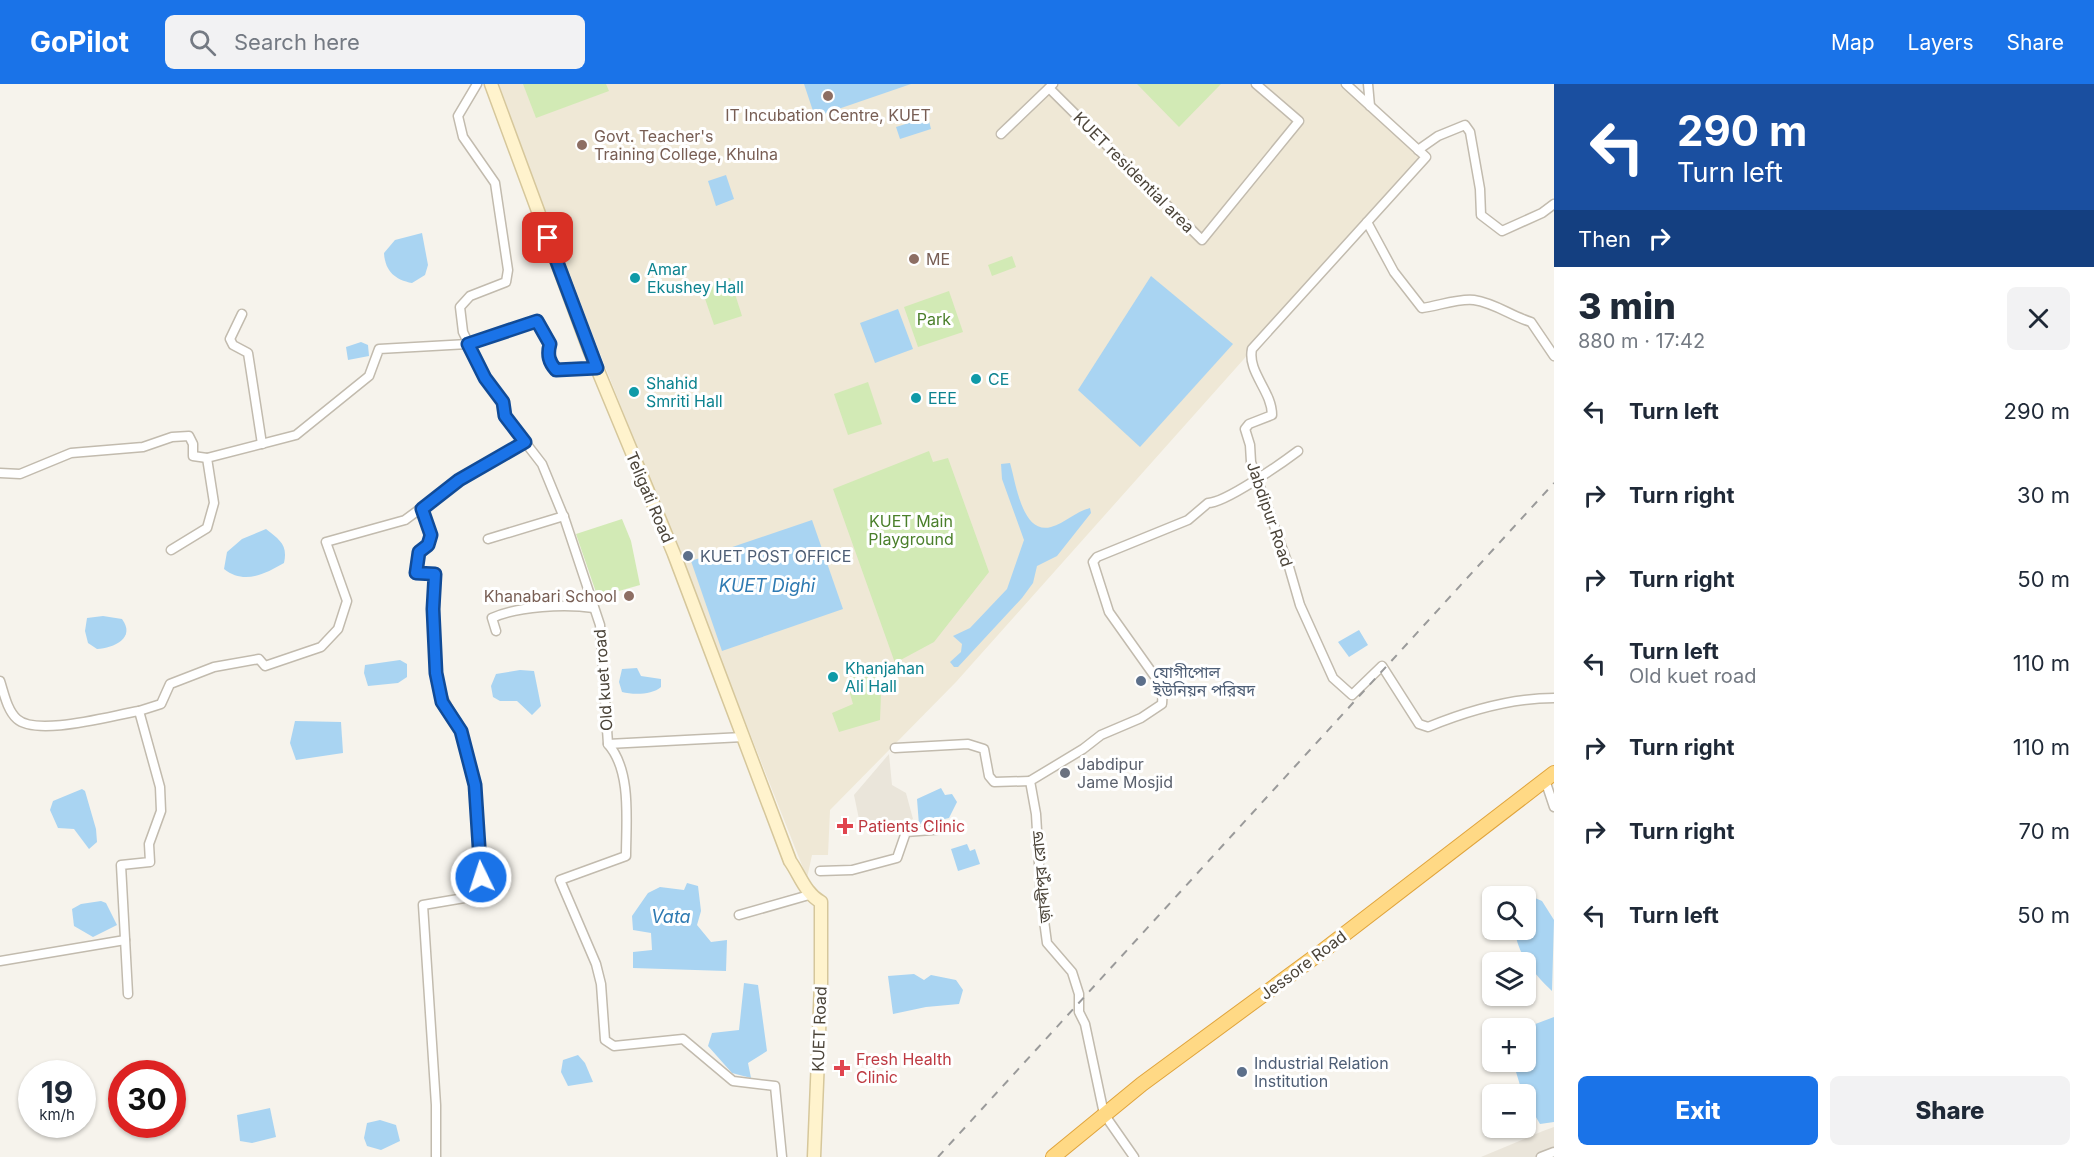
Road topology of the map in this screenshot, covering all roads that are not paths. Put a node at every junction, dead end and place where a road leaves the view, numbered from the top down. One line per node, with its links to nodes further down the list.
1 (477, 84): 13 (street, Old kuet road)
2 (491, 84): 15 (main road, Teligati Road)
3 (1256, 84): 6 (street, KUET residential area)
4 (1346, 84): 7 (street)
5 (1368, 84): 7 (street)
6 (1051, 86): 8 (street)
7 (1370, 106): 9 (street)
8 (1001, 134)
9 (1418, 150): 10 (street); 11 (street, Jabdipur Road)
10 (1554, 204)
11 (1367, 222): 14 (street); 21 (street, Jabdipur Road)
12 (242, 314): 17 (street)
13 (468, 344): 15 (street); 16 (street, Old kuet road); 17 (street)
14 (1554, 356)
15 (597, 368): 31 (main road, Teligati Road)
16 (525, 442): 22 (street); 23 (street, Old kuet road)
17 (262, 444): 19 (street)
18 (1298, 451): 21 (street)
19 (207, 458): 20 (street); 25 (street)
20 (0, 473)
21 (1257, 477): 29 (street, Jabdipur Road); 35 (street)
22 (422, 509): 30 (street); 47 (street)
23 (564, 516): 24 (street); 26 (street, Old kuet road)
24 (488, 539)
25 (171, 550)
26 (594, 608): 27 (street); 32 (street, Old kuet road)
27 (496, 631)
28 (0, 681): 30 (street)
29 (1554, 698)
30 (139, 711): 41 (street)
31 (743, 736): 32 (street); 39 (main road, Teligati Road)
32 (608, 744): 48 (street, Old kuet road)
33 (895, 748): 35 (street)
34 (1549, 777): 36 (street); 44 (highway, Jessore Road)
35 (1030, 781): 44 (street, জ়াব্দীপুর রোড)
36 (1554, 807)
37 (945, 829): 38 (street)
38 (820, 871)
39 (809, 895): 40 (street); 49 (main road, KUET Road)
40 (739, 915)
41 (125, 940): 42 (street); 43 (street)
42 (0, 962)
43 (128, 994)
44 (1104, 1114): 45 (highway, Jessore Road); 51 (street)
45 (1068, 1151): 50 (highway, Jessore Road)
46 (1553, 1154): 52 (street)
47 (436, 1157)
48 (782, 1157)
49 (814, 1157)
50 (1053, 1157)
51 (1134, 1157)
52 (1542, 1157)

